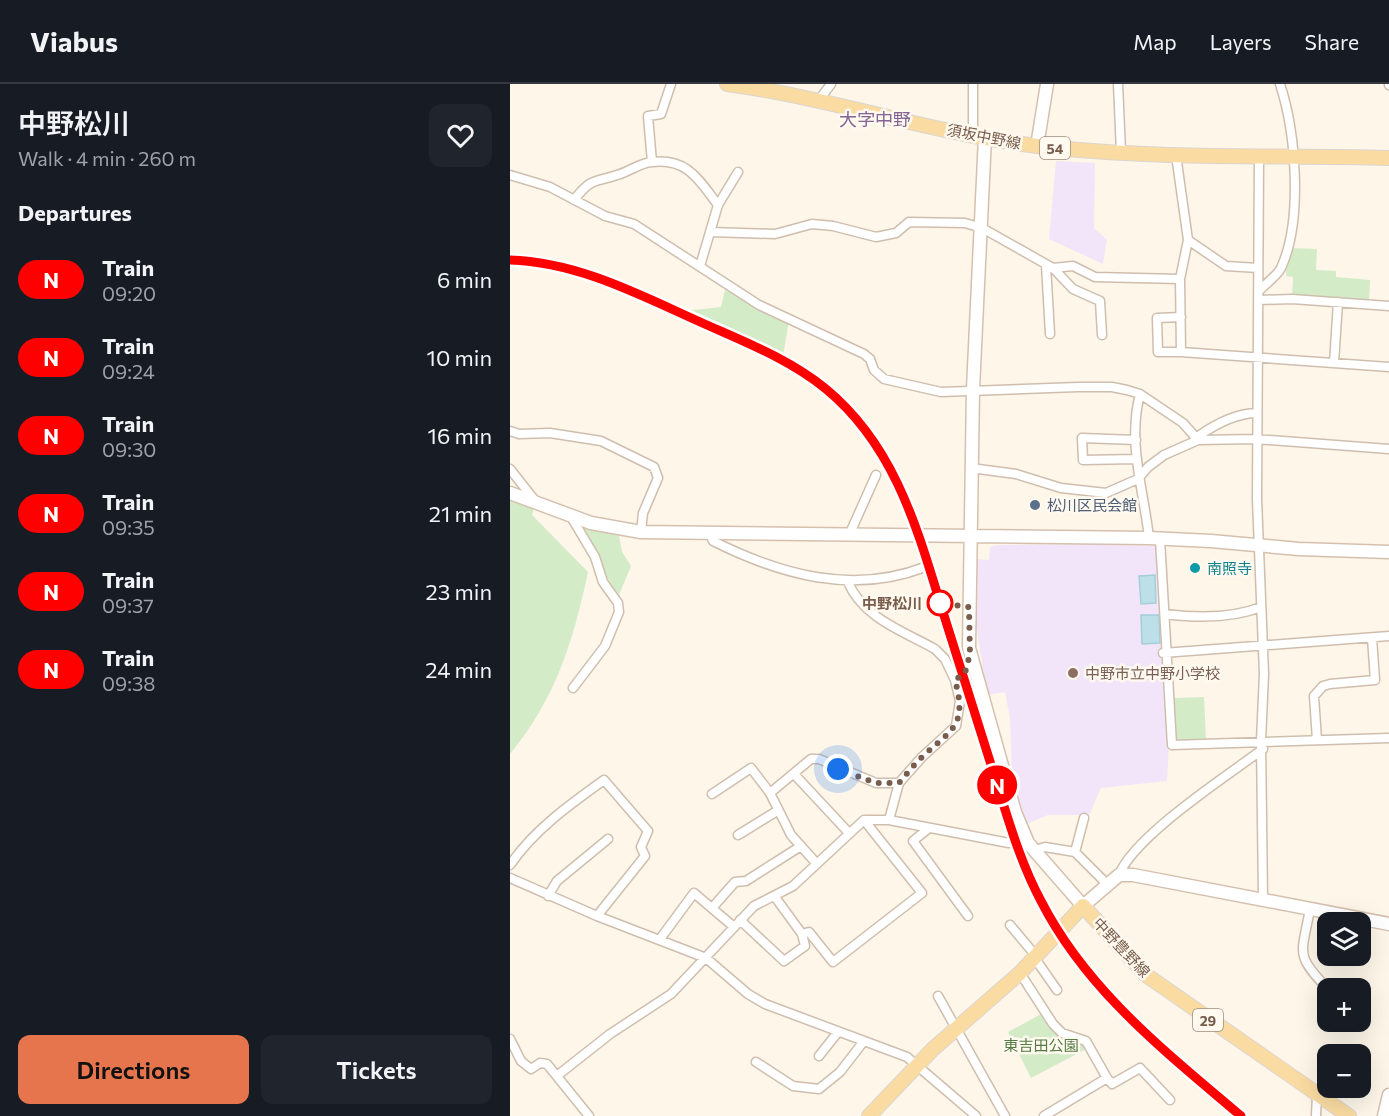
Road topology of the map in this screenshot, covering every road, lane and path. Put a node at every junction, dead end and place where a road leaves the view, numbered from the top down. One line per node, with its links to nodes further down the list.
1 (671, 84): 16 (street)
2 (727, 84): 8 (main road, 須坂中野線 / 54)
3 (831, 84): 8 (street)
4 (973, 84): 9 (street)
5 (1047, 84): 10 (street)
6 (1118, 84): 11 (street)
7 (1280, 84): 13 (street)
8 (819, 100): 9 (main road, 須坂中野線 / 54)
9 (979, 136): 10 (main road, 須坂中野線 / 54); 21 (street)
10 (1037, 146): 11 (main road, 須坂中野線 / 54)
11 (1121, 152): 12 (main road, 須坂中野線 / 54)
12 (1176, 154): 14 (main road, 須坂中野線 / 54); 23 (street)
13 (1292, 155): 14 (main road, 須坂中野線 / 54); 15 (main road, 須坂中野線 / 54); 28 (street)
14 (1259, 157): 26 (street)
15 (1389, 158)
16 (652, 162): 19 (street); 20 (street)
17 (738, 172): 20 (street)
18 (510, 175): 19 (street)
19 (574, 200): 24 (street)
20 (718, 205): 22 (street)
21 (982, 228): 22 (street); 25 (street); 38 (street)
22 (710, 232): 24 (street)
23 (1188, 240): 26 (street); 27 (street)
24 (700, 266): 38 (street)
25 (1050, 266): 27 (street); 32 (street); 33 (street)
26 (1258, 268): 28 (street)
27 (1180, 279): 31 (street)
28 (1259, 296): 29 (street); 35 (street)
29 (1338, 302): 30 (street); 36 (street)
30 (1389, 306)
31 (1180, 317): 34 (street); 34 (street)
32 (1050, 334)
33 (1102, 335)
34 (1181, 352): 35 (street)
35 (1258, 357): 36 (street); 40 (street)
36 (1334, 363): 37 (street)
37 (1389, 367)
38 (973, 389): 39 (street); 47 (street)
39 (1140, 394): 42 (street); 44 (street)
40 (1257, 413): 42 (street); 43 (street)
41 (510, 431): 54 (street)
42 (1197, 439): 43 (street); 50 (street)
43 (1256, 439): 45 (street); 59 (street)
44 (1136, 440): 46 (street); 46 (street)
45 (1389, 449)
46 (1137, 459): 50 (street)
47 (971, 468): 50 (street); 57 (street)
48 (510, 469): 52 (street)
49 (876, 474): 56 (street)
50 (1138, 479): 58 (street)
51 (510, 493): 52 (street)
52 (536, 502): 53 (street)
53 (570, 515): 54 (street); 71 (street)
54 (641, 532): 55 (street)
55 (709, 532): 56 (street); 62 (street)
56 (850, 533): 57 (street)
57 (970, 536): 58 (street); 69 (street)
58 (1155, 539): 59 (street); 64 (street)
59 (1258, 547): 60 (street); 63 (street)
60 (1389, 552)
61 (925, 567): 62 (street)
62 (848, 582): 70 (street)
63 (1261, 607): 64 (street); 67 (street)
64 (1165, 614): 68 (street)
65 (1389, 636): 66 (street)
66 (1372, 638): 67 (street); 73 (street)
67 (1263, 647): 68 (street); 74 (street)
68 (1165, 653): 74 (street)
69 (970, 654): 70 (street); 89 (street)
70 (955, 680): 76 (street)
71 (573, 688)
72 (1389, 738): 73 (street)
73 (1317, 740): 74 (street)
74 (1262, 745): 93 (street); 98 (street)
75 (794, 774): 76 (street); 77 (street); 84 (street)
76 (899, 783): 82 (street)
77 (770, 793): 78 (street); 79 (street)
78 (712, 794)
79 (777, 811): 85 (street); 88 (street)
80 (1084, 818): 90 (street)
81 (864, 820): 82 (street); 84 (street); 107 (street)
82 (890, 820): 83 (street)
83 (929, 828): 87 (street); 103 (street)
84 (849, 833): 91 (street)
85 (738, 835)
86 (608, 839): 96 (street)
87 (1009, 843)
88 (801, 846): 91 (street); 100 (street)
89 (1035, 850): 90 (street); 99 (street)
90 (1075, 852): 95 (street)
91 (817, 864): 97 (street)
92 (510, 866): 102 (street)
93 (1119, 875): 95 (street); 98 (street)
94 (510, 878): 96 (street)
95 (1107, 884): 99 (street)
96 (548, 896): 102 (street)
97 (775, 897): 104 (street); 107 (street)
98 (1263, 899): 101 (street)
99 (1083, 906): 109 (main road, 中野豊野線); 124 (main road, 中野豊野線 / 29)
100 (712, 908): 104 (street); 108 (street)
101 (1310, 909): 105 (street); 112 (street)
102 (597, 916): 108 (street)
103 (968, 916)
104 (737, 924): 107 (street); 110 (street)
105 (1389, 924)
106 (1010, 925): 109 (street)
107 (802, 934)
108 (660, 939): 110 (street)
109 (1035, 956): 111 (main road, 中野豊野線); 113 (street)
110 (706, 958): 116 (street); 122 (street)
111 (1020, 973): 115 (main road, 中野豊野線); 123 (street)
112 (1317, 978)
113 (1057, 990)
114 (938, 996): 115 (street)
115 (958, 1027): 121 (main road, 中野豊野線); 131 (street)
116 (838, 1032): 118 (street); 119 (street)
117 (510, 1039): 122 (street)
118 (864, 1041): 120 (street); 121 (street)
119 (819, 1056)
120 (756, 1062)
121 (917, 1066): 129 (main road, 中野豊野線); 130 (street)
122 (558, 1075): 128 (street)
123 (1107, 1078): 127 (street); 132 (street)
124 (1317, 1094): 133 (street)
125 (1389, 1095): 135 (street)
126 (1323, 1098): 134 (main road, 中野豊野線 / 29)
127 (1170, 1100)
128 (588, 1116)
129 (869, 1116)
130 (976, 1116)
131 (1005, 1116)
132 (1044, 1116)
133 (1316, 1116)
134 (1349, 1116)
135 (1384, 1116)

